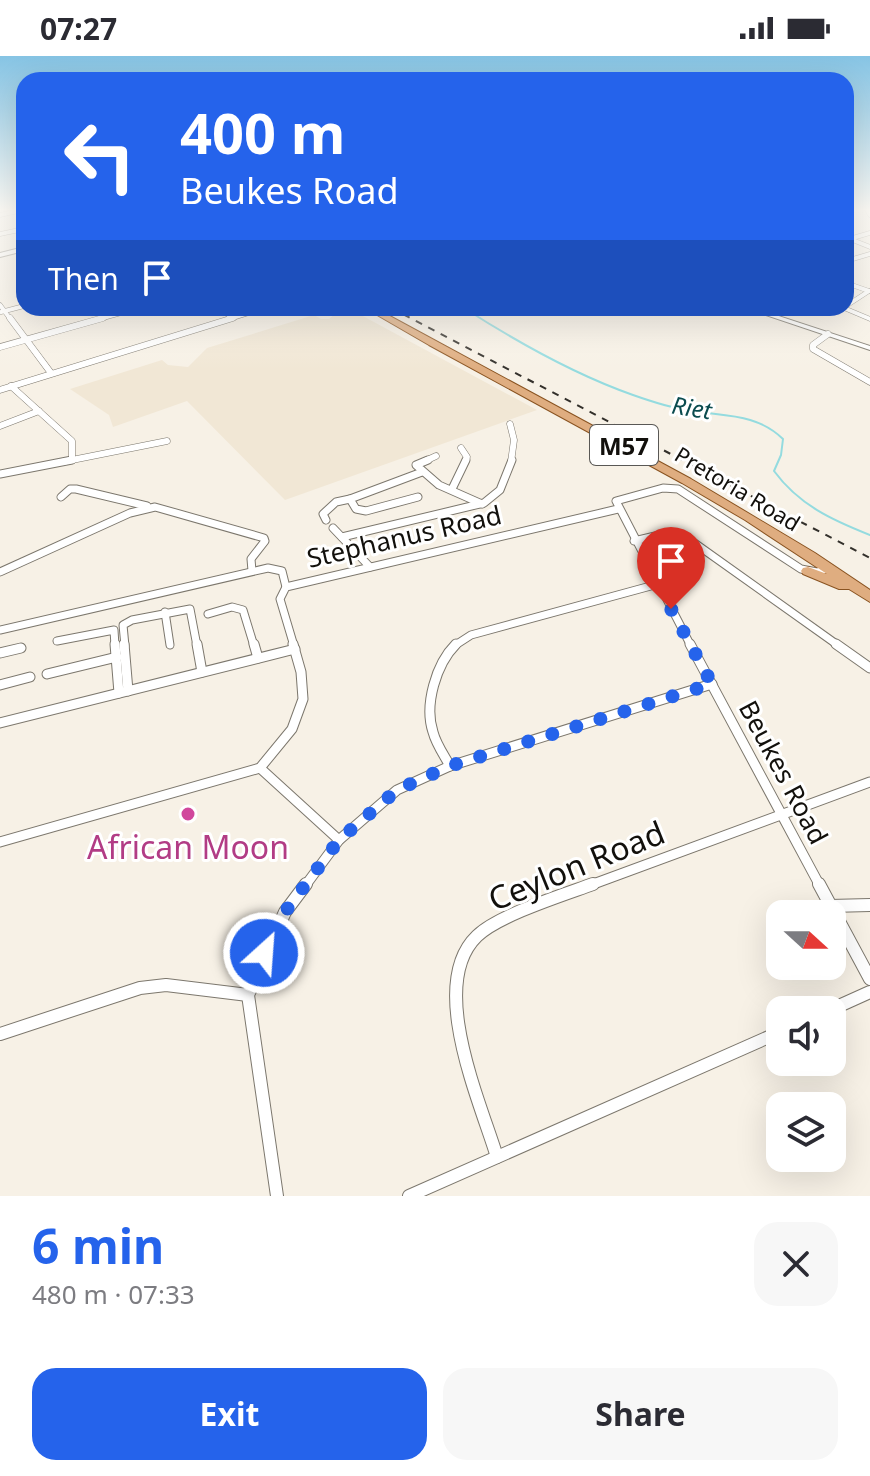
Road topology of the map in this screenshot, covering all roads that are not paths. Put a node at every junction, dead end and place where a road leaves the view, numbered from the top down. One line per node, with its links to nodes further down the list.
1 (1, 309): 11 (street)
2 (110, 316): 11 (street)
3 (229, 316): 8 (street)
4 (239, 316): 8 (street)
5 (384, 316): 39 (main road, Pretoria Road / M57)
6 (768, 316): 9 (street)
7 (771, 316): 9 (street)
8 (232, 318): 14 (street)
9 (782, 320): 10 (street)
10 (830, 335): 13 (street); 15 (street)
11 (26, 339): 12 (street); 14 (street)
12 (0, 347)
13 (870, 348)
14 (51, 373): 16 (street)
15 (870, 382)
16 (11, 386): 17 (street); 18 (street)
17 (0, 390)
18 (39, 411): 20 (street); 24 (street)
19 (510, 424): 31 (street)
20 (0, 426)
21 (167, 441): 24 (street)
22 (461, 448): 27 (street)
23 (436, 456): 25 (street)
24 (72, 460): 26 (street)
25 (422, 472): 27 (street); 30 (street)
26 (0, 474)
27 (452, 489): 31 (street)
28 (61, 497): 32 (street)
29 (418, 497): 30 (street)
30 (350, 499): 34 (street)
31 (482, 504): 36 (street)
32 (152, 507): 40 (street); 41 (street)
33 (618, 509): 37 (street, Beukes Road); 38 (street, Stephanus Road); 39 (street)
34 (326, 520)
35 (333, 528): 36 (street)
36 (342, 537): 38 (street)
37 (634, 541): 42 (street, Beukes Road); 55 (street)
38 (370, 567): 43 (street, Stephanus Road)
39 (811, 567): 44 (main road); 44 (main road, Pretoria Road / M57)
40 (252, 571): 43 (street); 47 (street)
41 (0, 572)
42 (658, 584): 59 (street, Beukes Road); 63 (street)
43 (286, 587): 51 (street, Stephanus Road)
44 (870, 598)
45 (165, 612): 49 (street); 56 (street); 61 (street)
46 (208, 614): 54 (street)
47 (0, 630)
48 (57, 641): 53 (street)
49 (170, 645)
50 (21, 648): 52 (street)
51 (295, 649): 54 (street); 64 (street, Stephanus Road)
52 (0, 653)
53 (117, 657): 57 (street); 61 (street)
54 (258, 658): 56 (street)
55 (870, 668)
56 (202, 672): 61 (street)
57 (47, 674)
58 (30, 677): 60 (street)
59 (712, 684): 63 (street); 66 (street, Beukes Road)
60 (0, 685)
61 (123, 692): 62 (street)
62 (0, 723)
63 (450, 766): 67 (street)
64 (260, 768): 67 (street); 68 (street)
65 (870, 782): 66 (street, Ceylon Road)
66 (782, 814): 69 (street, Beukes Road); 79 (street, Ceylon Road)
67 (339, 840): 75 (street)
68 (0, 842)
69 (827, 900)
70 (870, 905): 71 (street)
71 (846, 906)
72 (846, 935): 73 (street, Beukes Road)
73 (870, 979)
74 (870, 992): 76 (street)
75 (248, 995): 77 (street); 80 (street)
76 (846, 1003)
77 (0, 1034)
78 (766, 1038): 79 (street)
79 (497, 1157): 81 (street)
80 (277, 1196)
81 (409, 1196)

